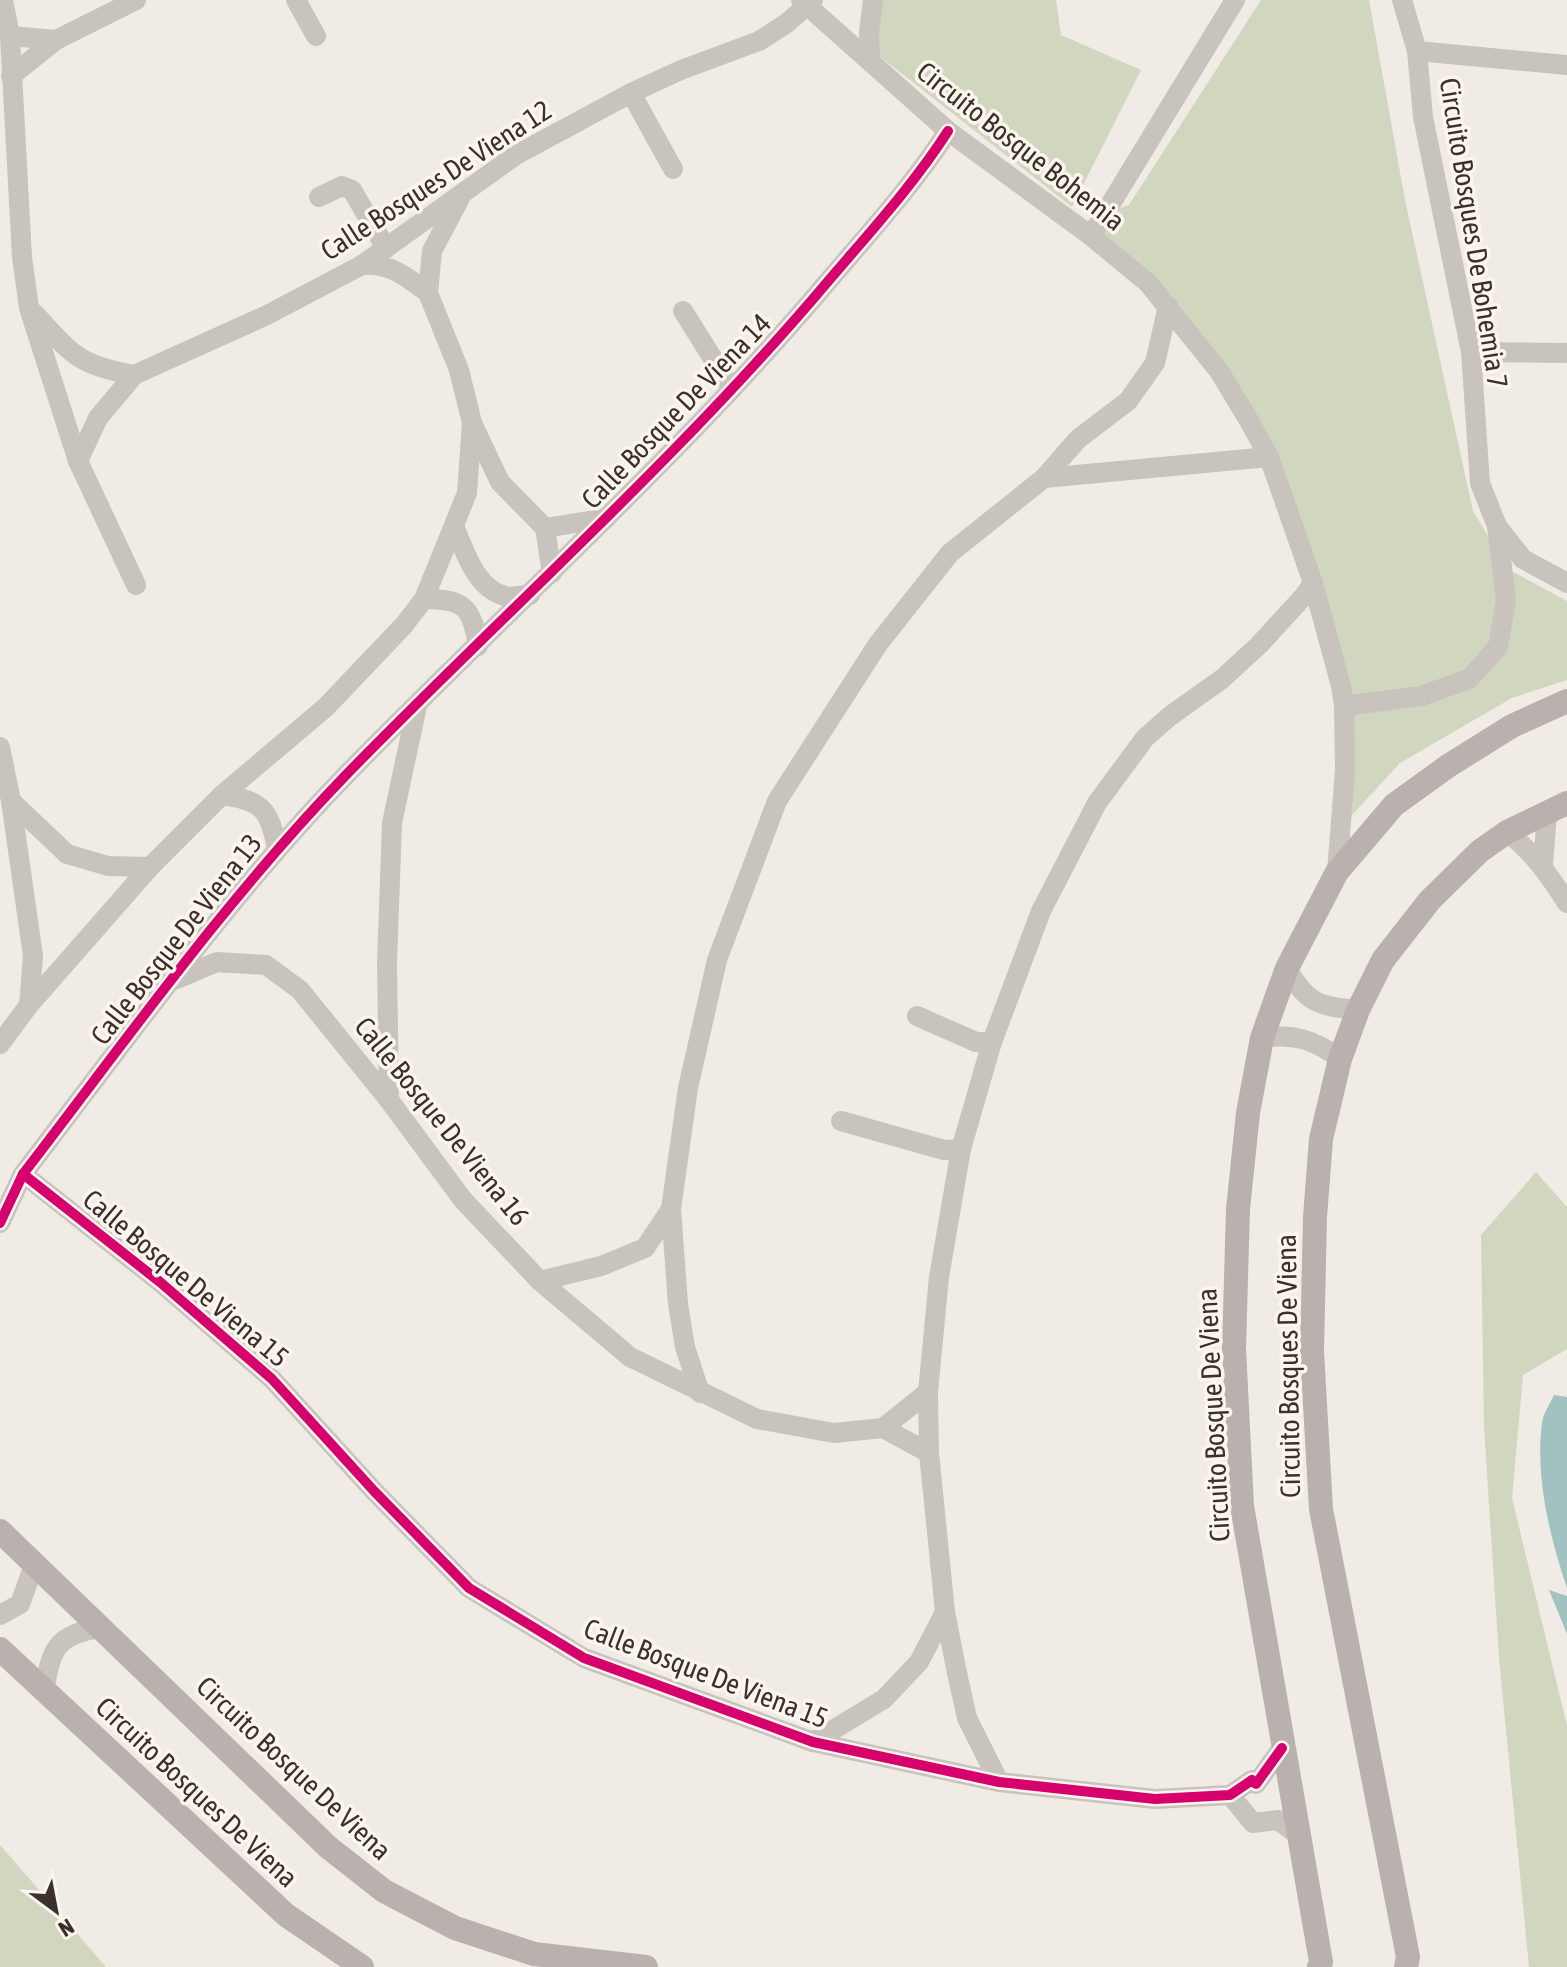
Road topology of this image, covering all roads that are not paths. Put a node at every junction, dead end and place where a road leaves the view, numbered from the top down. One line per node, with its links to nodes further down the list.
1 (3, 0): 8 (street)
2 (136, 0): 10 (street)
3 (296, 0): 9 (street)
4 (873, 0): 12 (street)
5 (1235, 0): 20 (street)
6 (1402, 0): 11 (street, Circuito Bosques De Bohemia 7)
7 (806, 2): 12 (street, Circuito Bosque Bohemia); 15 (street, Calle Bosques De Viena 12)
8 (10, 36): 10 (street); 14 (street)
9 (316, 36)
10 (56, 40): 14 (street)
11 (1417, 51): 13 (street); 27 (street, Circuito Bosques De Bohemia 7)
12 (870, 61): 16 (street, Circuito Bosque Bohemia)
13 (1567, 65)
14 (11, 76): 25 (street)
15 (631, 93): 17 (street); 18 (street, Calle Bosques De Viena 12)
16 (948, 131): 20 (street, Circuito Bosque Bohemia); 30 (street, Calle Bosque De Viena 14)
17 (673, 169)
18 (464, 191): 21 (street, Calle Bosques De Viena 12); 23 (street)
19 (319, 197): 21 (street)
20 (1091, 236): 24 (street, Circuito Bosque Bohemia)
21 (386, 248): 22 (street, Calle Bosques De Viena 12)
22 (362, 265): 23 (street); 29 (street, Calle Bosques De Viena 12)
23 (428, 293): 31 (street)
24 (1168, 306): 32 (street, Circuito Bosque Bohemia); 34 (street)
25 (29, 308): 29 (street); 33 (street)
26 (683, 311): 30 (street)
27 (1471, 352): 28 (street); 39 (street, Circuito Bosques De Bohemia 7)
28 (1567, 353)
29 (134, 375): 33 (street, Calle Bosques De Viena 12)
30 (732, 389): 37 (street, Calle Bosque De Viena 14)
31 (472, 423): 35 (street); 36 (street, Calle Bosque De Viena 13)
32 (1269, 457): 34 (street); 42 (street, Circuito Bosque Bohemia)
33 (78, 461): 44 (street)
34 (1044, 478): 74 (street)
35 (500, 482): 36 (street); 40 (street)
36 (467, 493): 38 (street, Calle Bosque De Viena 13)
37 (607, 518): 40 (street); 41 (street, Calle Bosque De Viena 14)
38 (454, 526): 45 (street); 46 (street, Calle Bosque De Viena 13)
39 (1497, 526): 43 (street, Circuito Bosques De Bohemia 7); 50 (street)
40 (545, 528): 41 (street)
41 (552, 573): 45 (street, Calle Bosque De Viena 14)
42 (1313, 583): 50 (street, Circuito Bosque Bohemia); 67 (street)
43 (1567, 583)
44 (136, 585)
45 (530, 595): 47 (street, Calle Bosque De Viena 14)
46 (424, 599): 47 (street); 52 (street, Calle Bosque De Viena 13)
47 (478, 646): 49 (street, Calle Bosque De Viena 14)
48 (1567, 701): 59 (main road, Circuito Bosque De Viena)
49 (417, 706): 56 (street, Calle Bosque De Viena 13); 70 (street)
50 (1344, 706): 59 (street, Circuito Bosque Bohemia)
51 (0, 747): 53 (street)
52 (222, 795): 56 (street); 58 (street, Calle Bosque De Viena 13)
53 (11, 801): 58 (street); 63 (street)
54 (1557, 808): 55 (main road); 57 (street)
55 (1507, 832): 57 (street); 64 (main road, Circuito Bosques De Viena)
56 (277, 849): 62 (street, Calle Bosque De Viena 13)
57 (1543, 865): 60 (street)
58 (150, 867): 63 (street, Calle Bosque De Viena 13)
59 (1337, 872): 61 (main road, Circuito Bosque De Viena)
60 (1567, 903)
61 (1287, 968): 64 (street); 66 (main road, Circuito Bosque De Viena)
62 (171, 982): 70 (street, Calle Bosque De Viena 16); 73 (street, Calle Bosque De Viena 13)
63 (29, 1005): 68 (street, Calle Bosque De Viena 13)
64 (1358, 1010): 69 (main road, Circuito Bosques De Viena)
65 (917, 1016): 67 (street)
66 (1262, 1038): 69 (street); 89 (main road, Circuito Bosque De Viena)
67 (992, 1042): 72 (street)
68 (0, 1044)
69 (1340, 1059): 96 (main road, Circuito Bosques De Viena)
70 (389, 1100): 76 (street, Calle Bosque De Viena 16)
71 (841, 1121): 72 (street)
72 (961, 1149): 77 (street)
73 (23, 1174): 75 (street, Calle Bosque De Viena 13); 88 (street, Calle Bosque De Viena 15)
74 (671, 1209): 76 (street); 78 (street)
75 (0, 1223)
76 (540, 1281): 78 (street, Calle Bosque De Viena 16)
77 (928, 1392): 79 (street); 80 (street)
78 (700, 1393): 79 (street, Calle Bosque De Viena 16)
79 (883, 1428): 80 (street)
80 (929, 1453): 83 (street)
81 (0, 1531): 82 (main road, Circuito Bosque De Viena)
82 (34, 1565): 84 (street); 85 (main road, Circuito Bosque De Viena)
83 (945, 1612): 88 (street); 90 (street)
84 (0, 1615)
85 (101, 1628): 87 (street); 94 (main road, Circuito Bosque De Viena)
86 (0, 1649): 87 (main road, Circuito Bosques De Viena)
87 (44, 1692): 93 (main road, Circuito Bosques De Viena)
88 (813, 1742): 90 (street, Calle Bosque De Viena 15)
89 (1282, 1748): 91 (street, Calle Bosque De Viena 15); 92 (main road, Circuito Bosque De Viena)
90 (999, 1782): 91 (street, Calle Bosque De Viena 15)
91 (1230, 1795): 92 (street)
92 (1298, 1835): 95 (main road, Circuito Bosque De Viena)
93 (362, 1967)
94 (646, 1967)
95 (1319, 1967)
96 (1406, 1967)

